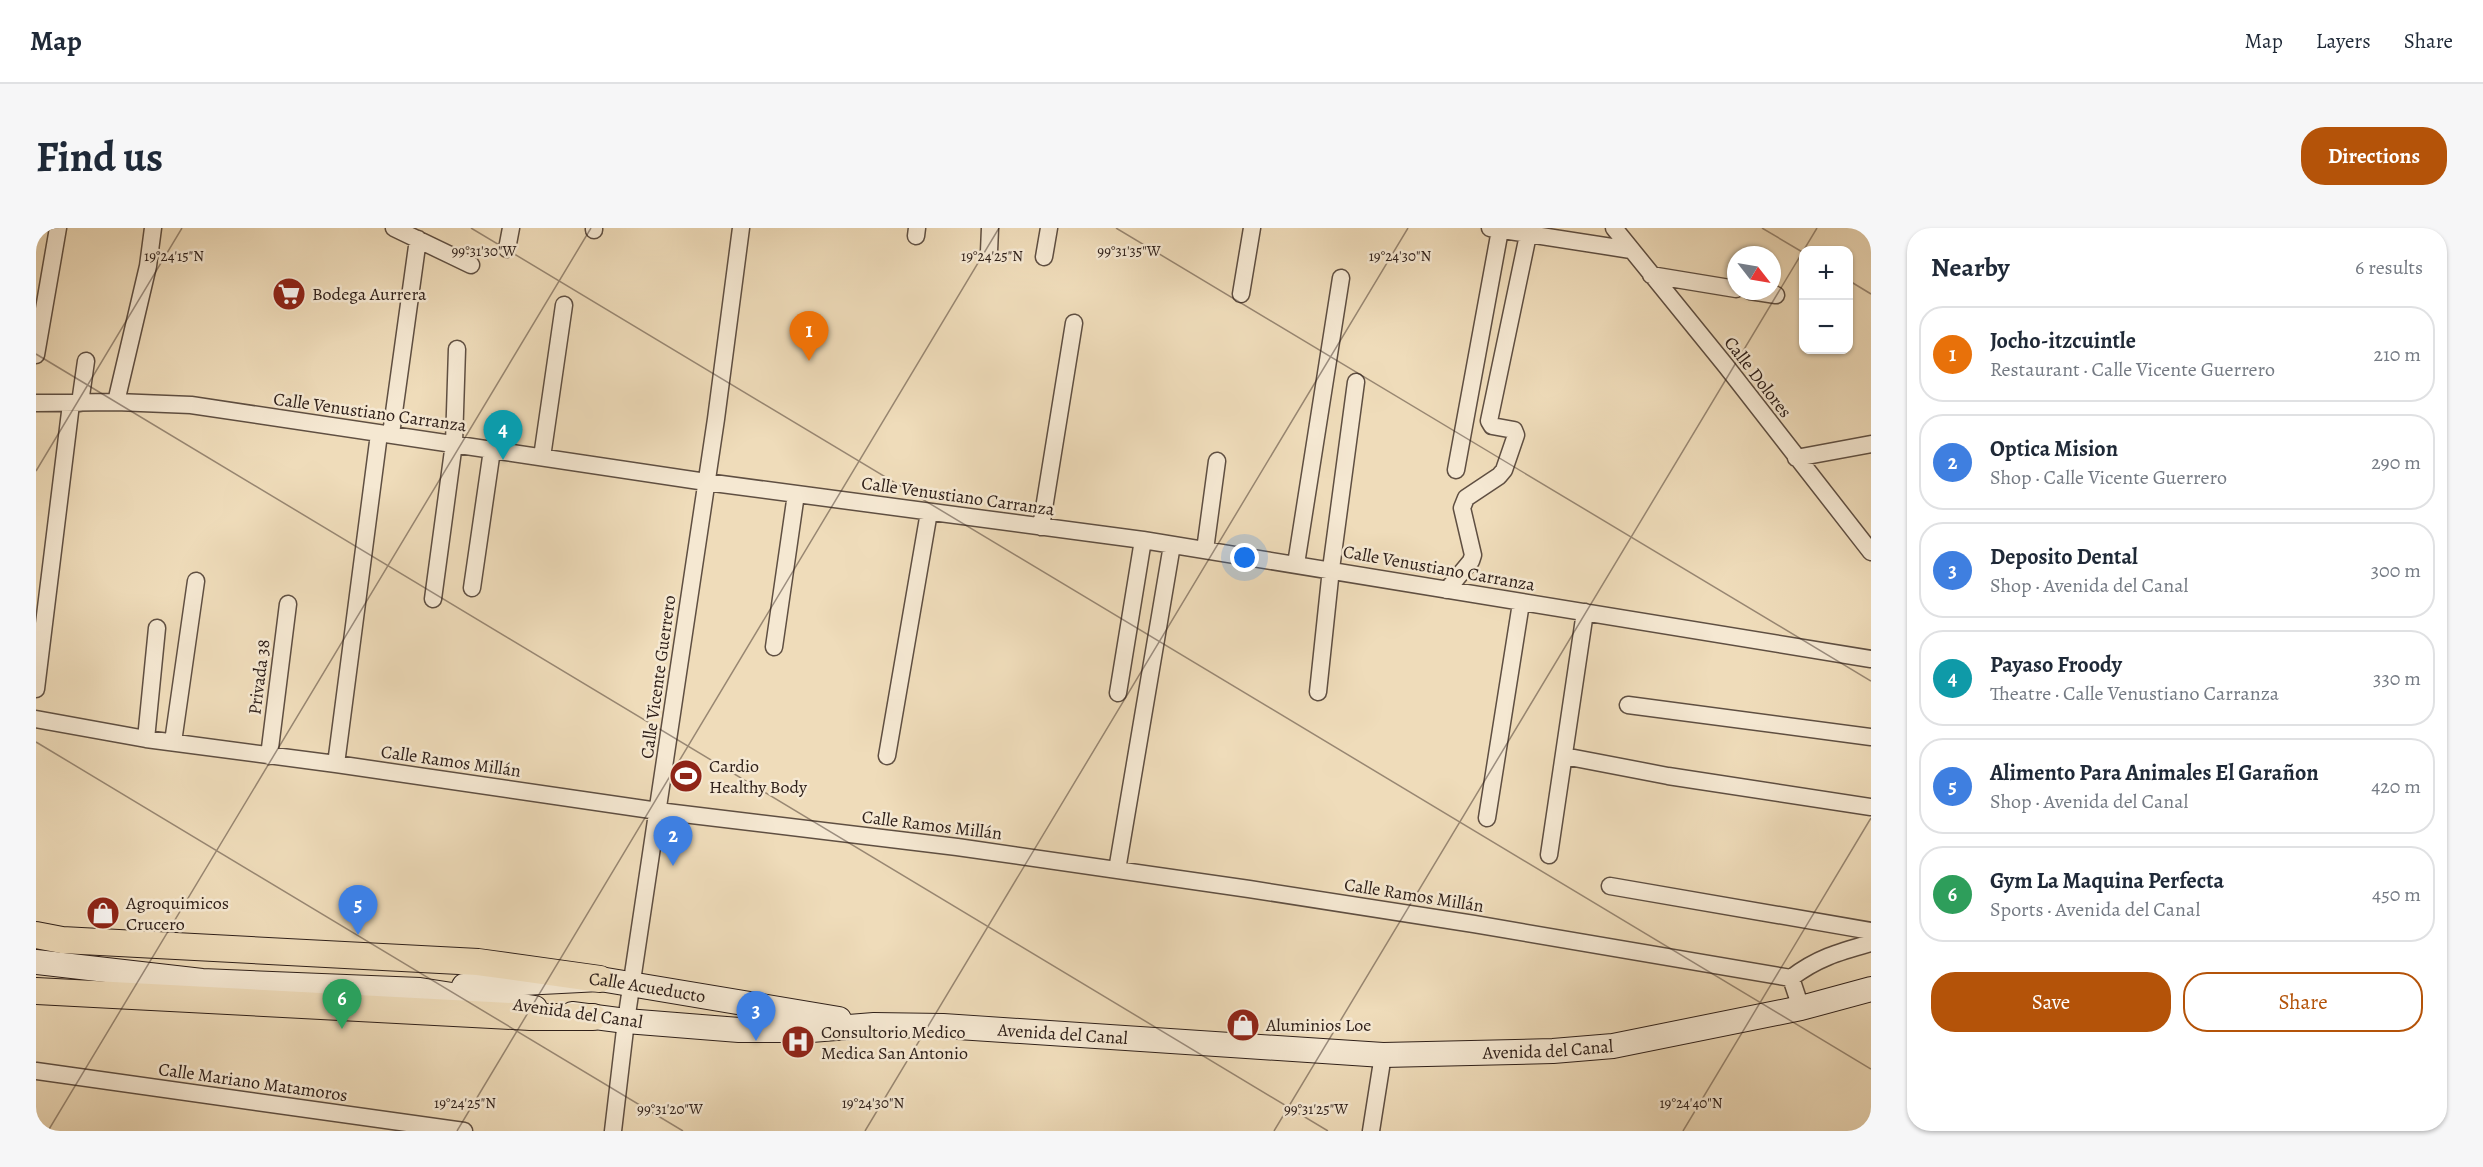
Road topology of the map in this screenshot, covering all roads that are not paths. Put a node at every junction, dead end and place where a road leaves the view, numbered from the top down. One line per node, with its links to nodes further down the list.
1 (58, 228): 25 (street)
2 (153, 228): 28 (street)
3 (394, 228): 12 (street)
4 (511, 228): 13 (street)
5 (741, 228): 39 (street, Calle Vicente Guerrero)
6 (990, 228): 15 (street)
7 (1049, 228): 16 (street)
8 (1252, 228): 21 (street)
9 (1614, 228): 14 (street, Calle Dolores)
10 (1495, 229): 11 (street); 38 (street)
11 (1528, 235): 14 (street); 51 (street)
12 (418, 239): 17 (street); 31 (street)
13 (507, 249)
14 (1631, 250): 18 (street, Calle Dolores)
15 (988, 252)
16 (1044, 257)
17 (471, 265)
18 (1651, 275): 20 (street); 36 (street, Calle Dolores)
19 (1341, 278): 47 (street)
20 (1727, 288)
21 (1241, 294)
22 (564, 305): 35 (street)
23 (1074, 323): 42 (street)
24 (458, 349): 32 (street)
25 (36, 355)
26 (86, 361): 30 (street)
27 (1356, 382): 48 (street)
28 (116, 402): 30 (street, Calle Venustiano Carranza); 31 (street, Calle Venustiano Carranza)
29 (36, 403): 30 (street, Calle Venustiano Carranza)
30 (75, 403): 59 (street)
31 (385, 434): 32 (street, Calle Venustiano Carranza); 70 (street)
32 (454, 443): 34 (street, Calle Venustiano Carranza); 52 (street)
33 (1871, 444): 36 (street)
34 (492, 450): 35 (street, Calle Venustiano Carranza); 50 (street)
35 (542, 457): 39 (street, Calle Venustiano Carranza)
36 (1796, 458): 46 (street, Calle Dolores)
37 (1217, 461): 45 (street)
38 (1456, 470)
39 (706, 482): 40 (street, Calle Venustiano Carranza); 72 (street, Calle Vicente Guerrero)
40 (796, 494): 41 (street, Calle Venustiano Carranza); 57 (street)
41 (929, 512): 42 (street, Calle Venustiano Carranza); 68 (street)
42 (1041, 527): 43 (street, Calle Venustiano Carranza)
43 (1143, 540): 44 (street, Calle Venustiano Carranza); 61 (street)
44 (1172, 545): 45 (street, Calle Venustiano Carranza); 75 (street)
45 (1205, 550): 47 (street, Calle Venustiano Carranza)
46 (1871, 552)
47 (1296, 564): 48 (street, Calle Venustiano Carranza)
48 (1331, 569): 51 (street, Calle Venustiano Carranza); 60 (street)
49 (196, 581): 66 (street)
50 (472, 588)
51 (1447, 590): 53 (street, Calle Venustiano Carranza)
52 (433, 599)
53 (1521, 603): 55 (street, Calle Venustiano Carranza); 73 (street)
54 (288, 604): 67 (street, Privada 38)
55 (1585, 612): 58 (street, Calle Venustiano Carranza); 69 (street)
56 (157, 628): 65 (street)
57 (774, 647)
58 (1871, 659)
59 (36, 689)
60 (1318, 692)
61 (1118, 693)
62 (1628, 705): 64 (street)
63 (36, 719): 65 (street, Calle Ramos Millán)
64 (1871, 737)
65 (146, 739): 66 (street, Calle Ramos Millán)
66 (173, 741): 67 (street, Calle Ramos Millán)
67 (269, 756): 70 (street, Calle Ramos Millán)
68 (887, 756)
69 (1564, 756): 71 (street); 74 (street)
70 (336, 764): 72 (street, Calle Ramos Millán)
71 (1871, 807)
72 (658, 811): 75 (street, Calle Ramos Millán); 83 (street, Calle Vicente Guerrero)
73 (1487, 818)
74 (1550, 855)
75 (1117, 870): 81 (street, Calle Ramos Millán)
76 (1610, 886): 77 (street)
77 (1871, 931)
78 (36, 935): 82 (main road)
79 (1871, 943): 81 (street)
80 (36, 962): 86 (main road, Avenida del Canal)
81 (1791, 978): 87 (street)
82 (600, 979): 83 (main road, Calle Acueducto); 86 (main road, Calle Acueducto)
83 (632, 984): 89 (street, Calle Vicente Guerrero); 90 (main road, Calle Acueducto)
84 (1871, 989): 87 (main road, Avenida del Canal)
85 (36, 990): 88 (main road)
86 (417, 990): 88 (main road, Avenida del Canal)
87 (1801, 1008): 91 (main road, Avenida del Canal)
88 (593, 1017): 89 (main road, Avenida del Canal)
89 (626, 1021): 90 (main road, Avenida del Canal); 94 (street, Calle Vicente Guerrero)
90 (874, 1025): 91 (main road, Avenida del Canal)
91 (1383, 1055): 95 (street)
92 (36, 1071): 93 (street, Calle Mariano Matamoros)
93 (464, 1131)
94 (613, 1131)
95 (1371, 1131)

